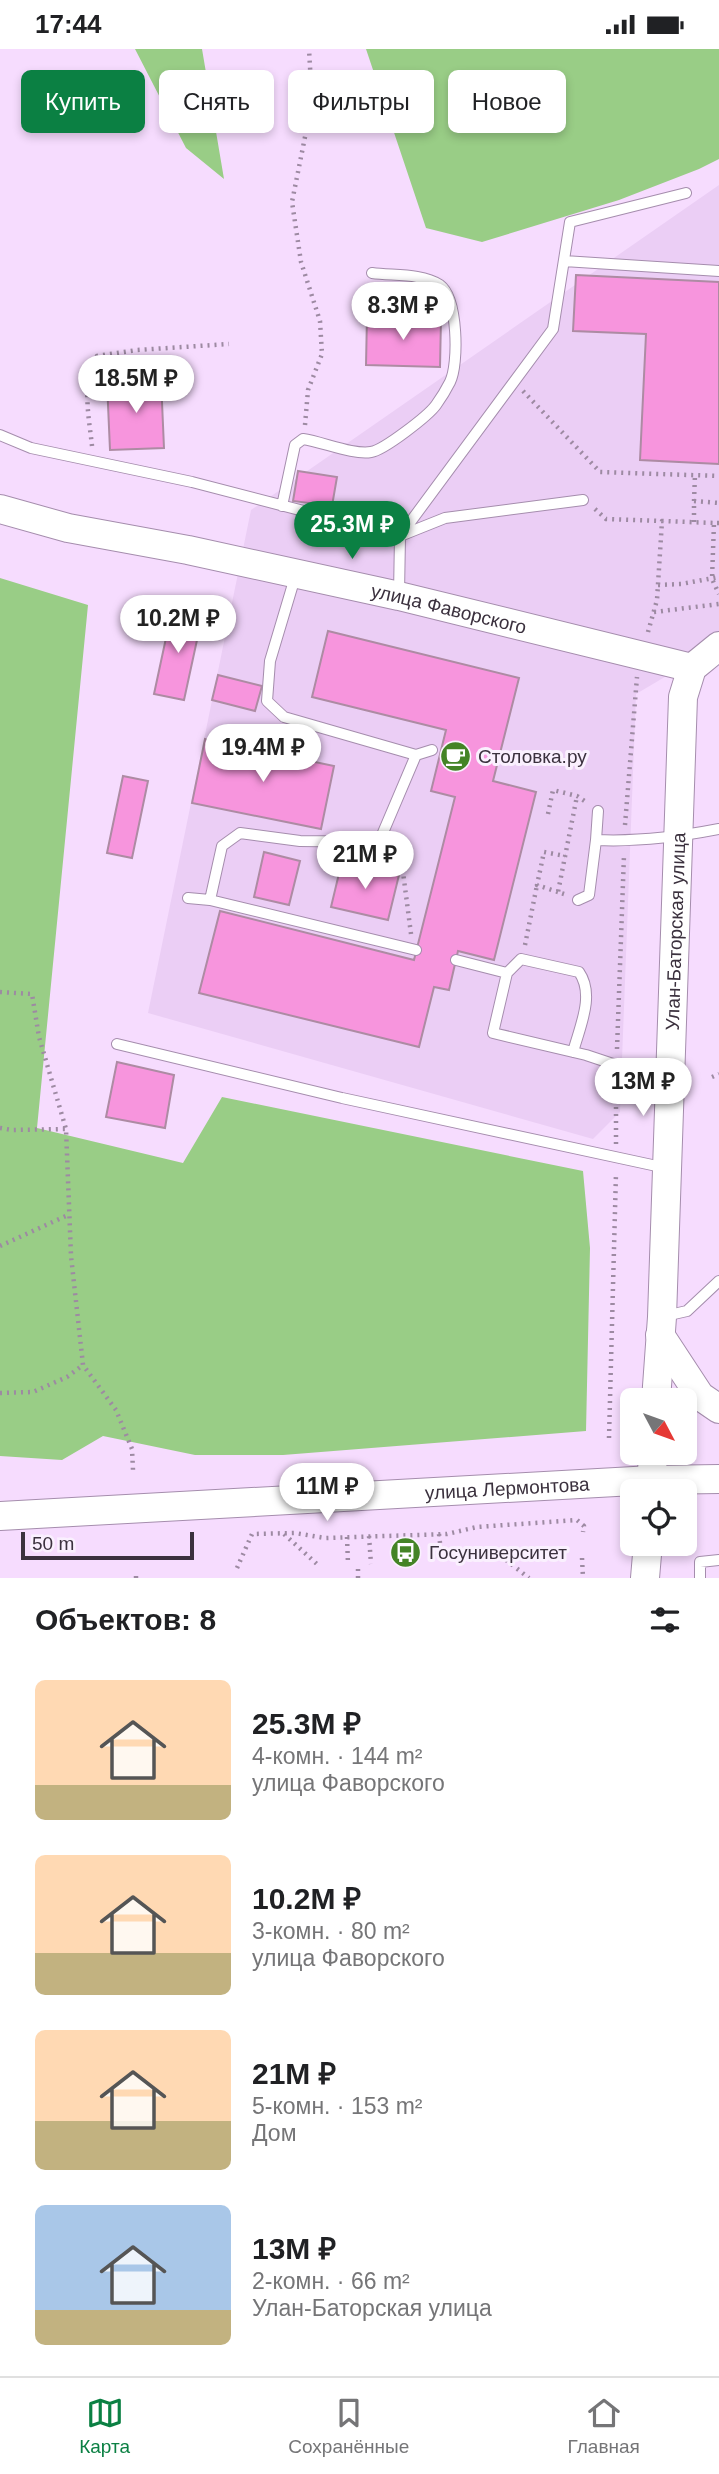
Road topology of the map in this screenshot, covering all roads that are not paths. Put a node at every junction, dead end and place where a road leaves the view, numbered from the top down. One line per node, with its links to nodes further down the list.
1 (686, 193): 2 (lane)
2 (564, 261): 3 (lane); 9 (lane)
3 (719, 271)
4 (372, 274): 7 (lane)
5 (0, 435): 7 (lane)
6 (583, 500): 9 (lane)
7 (282, 506): 9 (lane)
8 (0, 509): 10 (street, улица Фаворского)
9 (400, 536): 11 (lane)
10 (296, 574): 11 (street, улица Фаворского); 15 (lane)
11 (399, 596): 13 (street, улица Фаворского)
12 (719, 646): 13 (street)
13 (692, 668): 18 (street, Улан-Баторская улица)
14 (432, 750): 15 (lane)
15 (416, 755): 21 (lane)
16 (598, 811): 19 (lane)
17 (719, 829): 18 (lane)
18 (677, 837): 19 (lane); 28 (street, Улан-Баторская улица)
19 (596, 840): 22 (lane)
20 (188, 898): 21 (lane)
21 (210, 900): 23 (lane)
22 (578, 901)
23 (413, 949)
24 (456, 960): 25 (lane)
25 (507, 974): 27 (lane); 27 (lane)
26 (117, 1044): 29 (lane)
27 (573, 1052): 28 (lane)
28 (669, 1083): 29 (street, Улан-Баторская улица)
29 (666, 1167): 31 (street, Улан-Баторская улица)
30 (719, 1281): 31 (lane)
31 (661, 1326): 32 (street, Улан-Баторская улица); 33 (street)
32 (657, 1388)
33 (719, 1409)
34 (652, 1474): 35 (street, улица Лермонтова); 36 (street, улица Лермонтова)
35 (719, 1479)
36 (0, 1516)
37 (647, 1556): 39 (street)
38 (719, 1560): 40 (lane)
39 (645, 1578)
40 (700, 1578)

